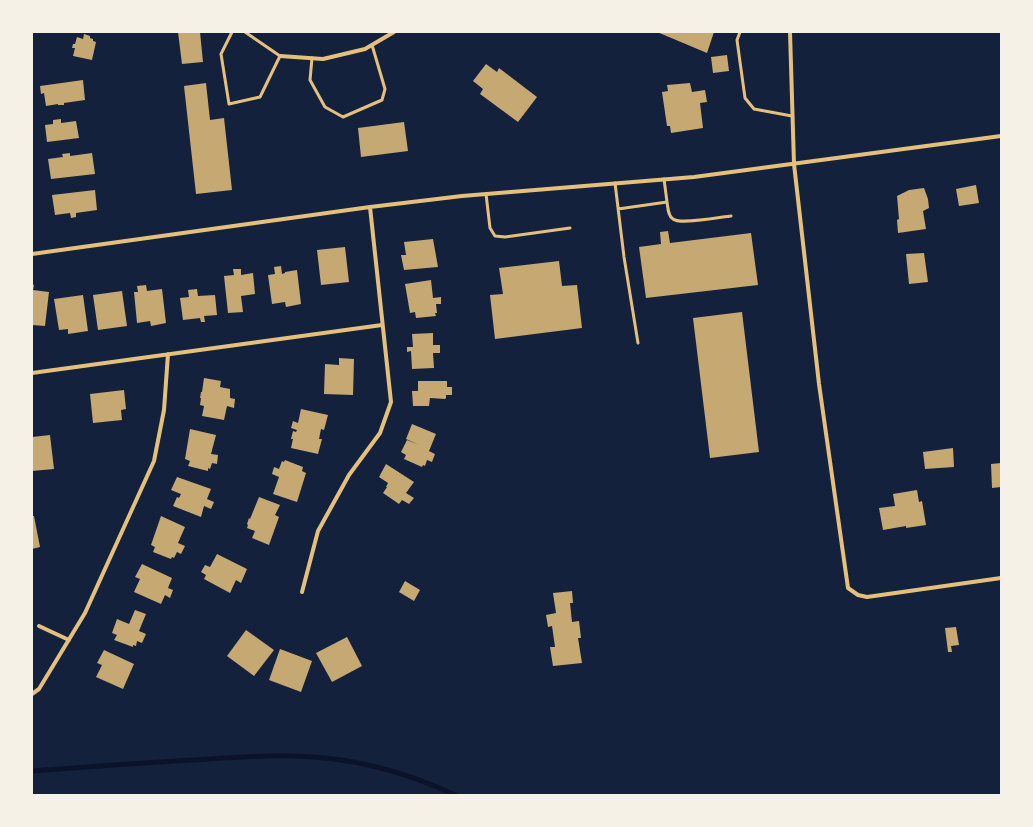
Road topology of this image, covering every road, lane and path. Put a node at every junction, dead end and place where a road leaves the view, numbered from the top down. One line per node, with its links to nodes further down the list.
1 (232, 32): 7 (lane)
2 (244, 32): 7 (lane)
3 (394, 32): 6 (street)
4 (740, 32): 9 (lane)
5 (790, 32): 9 (street)
6 (372, 45): 8 (street); 8 (lane)
7 (280, 56): 8 (street)
8 (312, 58)
9 (792, 116): 11 (street)
10 (1001, 136): 11 (street)
11 (794, 164): 12 (street); 25 (street)
12 (664, 179): 13 (street); 15 (lane)
13 (615, 183): 14 (street); 17 (lane)
14 (486, 194): 16 (street); 19 (lane)
15 (667, 202): 17 (lane); 18 (lane)
16 (370, 207): 20 (street); 21 (street)
17 (618, 209): 22 (lane)
18 (732, 216)
19 (570, 228)
20 (32, 254)
21 (382, 325): 23 (street); 26 (street)
22 (638, 343)
23 (168, 354): 24 (street); 28 (street)
24 (32, 373)
25 (1001, 578)
26 (302, 592)
27 (39, 626): 28 (street)
28 (69, 640): 29 (street)
29 (32, 694)

